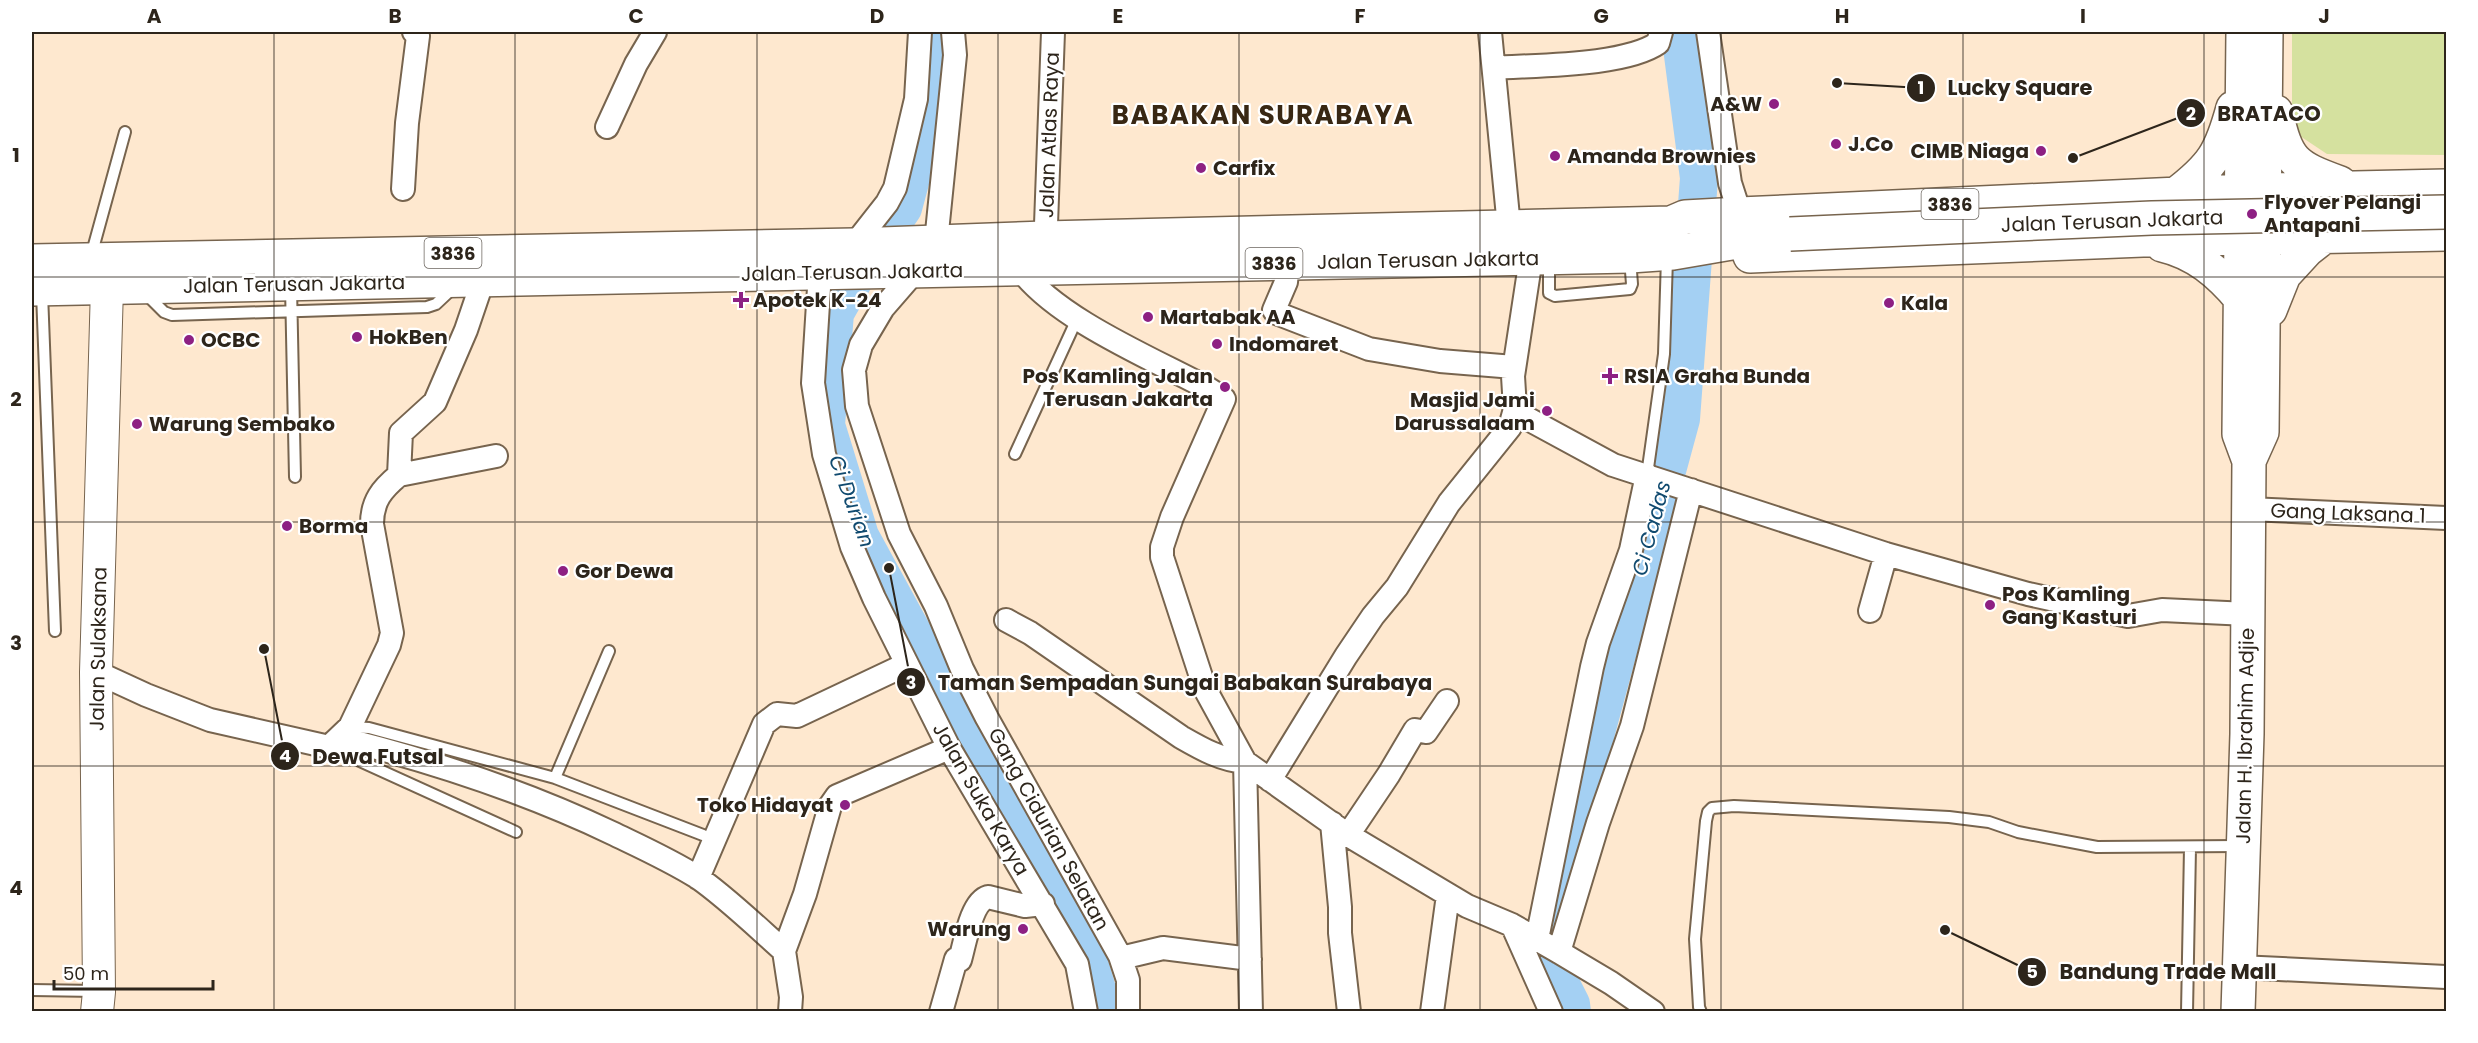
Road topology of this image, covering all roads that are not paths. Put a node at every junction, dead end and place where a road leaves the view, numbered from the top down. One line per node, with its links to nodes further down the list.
1 (414, 32): 17 (street)
2 (655, 32): 13 (street)
3 (920, 32): 29 (street, Gang Cidurian Selatan)
4 (953, 32): 29 (street)
5 (1053, 32): 33 (street, Jalan Atlas Raya)
6 (1490, 32): 11 (street)
7 (1661, 32): 11 (street)
8 (1708, 32): 22 (street)
9 (2243, 32): 12 (main road, Jalan H. Ibrahim Adjie)
10 (2266, 32): 12 (main road, Jalan H. Ibrahim Adjie)
11 (1494, 68): 21 (street)
12 (2254, 70): 16 (main road); 18 (main road, Jalan H. Ibrahim Adjie); 19 (main road)
13 (607, 127)
14 (125, 132): 31 (lane)
15 (2446, 186): 16 (main road, Jalan Terusan Jakarta)
16 (2350, 188): 18 (main road, Jalan Terusan Jakarta); 24 (main road)
17 (403, 189)
18 (2254, 191): 19 (main road, Jalan Terusan Jakarta / 3836); 26 (main road, Jalan H. Ibrahim Adjie)
19 (2185, 193): 22 (main road, Jalan Terusan Jakarta / 3836); 25 (main road)
20 (2446, 212): 22 (main road, Jalan Terusan Jakarta, bridge)
21 (1509, 227): 27 (main road, Jalan Terusan Jakarta / 3836); 33 (main road, Jalan Terusan Jakarta / 3836)
22 (1728, 232): 27 (main road, Jalan Terusan Jakarta / 3836); 28 (main road, Jalan Terusan Jakarta / 3836)
23 (2446, 234): 24 (main road, Jalan Terusan Jakarta)
24 (2325, 237): 26 (main road, Jalan Terusan Jakarta); 41 (main road)
25 (2182, 239): 26 (main road, Jalan Terusan Jakarta / 3836); 28 (main road, Jalan Terusan Jakarta / 3836)
26 (2254, 239): 39 (main road, Jalan H. Ibrahim Adjie); 41 (main road, Jalan H. Ibrahim Adjie)
27 (1680, 240): 30 (main road, Jalan Terusan Jakarta / 3836); 48 (lane)
28 (2143, 240): 39 (main road)
29 (898, 257): 31 (main road, Jalan Terusan Jakarta / 3836); 33 (main road, Jalan Terusan Jakarta / 3836); 34 (main road, Jalan Terusan Jakarta / 3836); 78 (street, Gang Cidurian Selatan)
30 (1540, 257): 32 (main road, Jalan Terusan Jakarta / 3836); 42 (street)
31 (90, 260): 35 (main road, Jalan Terusan Jakarta / 3836)
32 (1288, 263): 33 (main road, Jalan Terusan Jakarta / 3836); 42 (street)
33 (1040, 268): 40 (street)
34 (827, 272): 36 (main road, Jalan Terusan Jakarta / 3836); 59 (street, Jalan Suka Karya)
35 (35, 280): 37 (main road, Jalan Terusan Jakarta / 3836); 57 (lane)
36 (472, 280): 38 (main road, Jalan Terusan Jakarta / 3836); 47 (street)
37 (107, 288): 38 (main road, Jalan Terusan Jakarta / 3836); 60 (street, Jalan Sulaksana)
38 (291, 298): 49 (lane)
39 (2241, 298): 46 (main road, Jalan H. Ibrahim Adjie)
40 (1077, 319): 44 (lane); 64 (street)
41 (2264, 329): 46 (main road, Jalan H. Ibrahim Adjie)
42 (1514, 367): 43 (street)
43 (1515, 409): 48 (street); 66 (street)
44 (1015, 454)
45 (496, 456): 47 (street)
46 (2250, 461): 51 (main road, Jalan H. Ibrahim Adjie)
47 (399, 475): 62 (street)
48 (1650, 476): 50 (street); 76 (street)
49 (295, 477)
50 (1690, 489): 53 (street); 76 (street)
51 (2249, 509): 52 (street, Gang Laksana 1); 55 (main road, Jalan H. Ibrahim Adjie)
52 (2446, 518)
53 (1886, 554): 54 (street); 55 (street)
54 (1870, 611)
55 (2248, 614): 70 (main road, Jalan H. Ibrahim Adjie)
56 (1006, 620): 64 (street)
57 (55, 631)
58 (609, 651): 65 (lane)
59 (907, 664): 63 (street, Jalan Suka Karya); 72 (street)
60 (96, 672): 62 (street); 83 (street, Jalan Sulaksana)
61 (1447, 701): 67 (street)
62 (340, 737): 65 (lane); 68 (lane); 72 (street)
63 (949, 748): 74 (street, Jalan Suka Karya); 77 (street)
64 (1246, 765): 66 (street); 79 (street)
65 (555, 778): 69 (lane)
66 (1270, 780): 67 (street)
67 (1336, 829): 73 (street); 89 (street)
68 (516, 832)
69 (704, 836)
70 (2243, 846): 71 (lane); 80 (main road, Jalan H. Ibrahim Adjie)
71 (2190, 848): 93 (lane); 94 (lane)
72 (698, 878): 77 (street)
73 (1448, 895): 76 (street); 90 (street)
74 (1043, 904): 85 (street); 86 (street, Jalan Suka Karya)
75 (1514, 929): 91 (street)
76 (1549, 946): 92 (street)
77 (784, 951): 84 (street)
78 (1121, 958): 79 (street); 87 (street, Gang Cidurian Selatan)
79 (1250, 958): 88 (street)
80 (2239, 968): 81 (street); 95 (main road, Jalan H. Ibrahim Adjie)
81 (2446, 977)
82 (32, 990): 83 (lane)
83 (98, 1001)
84 (790, 1011)
85 (941, 1011)
86 (1086, 1011)
87 (1128, 1011)
88 (1251, 1011)
89 (1349, 1011)
90 (1432, 1011)
91 (1551, 1011)
92 (1653, 1011)
93 (1701, 1011)
94 (2187, 1011)
95 (2238, 1011)

